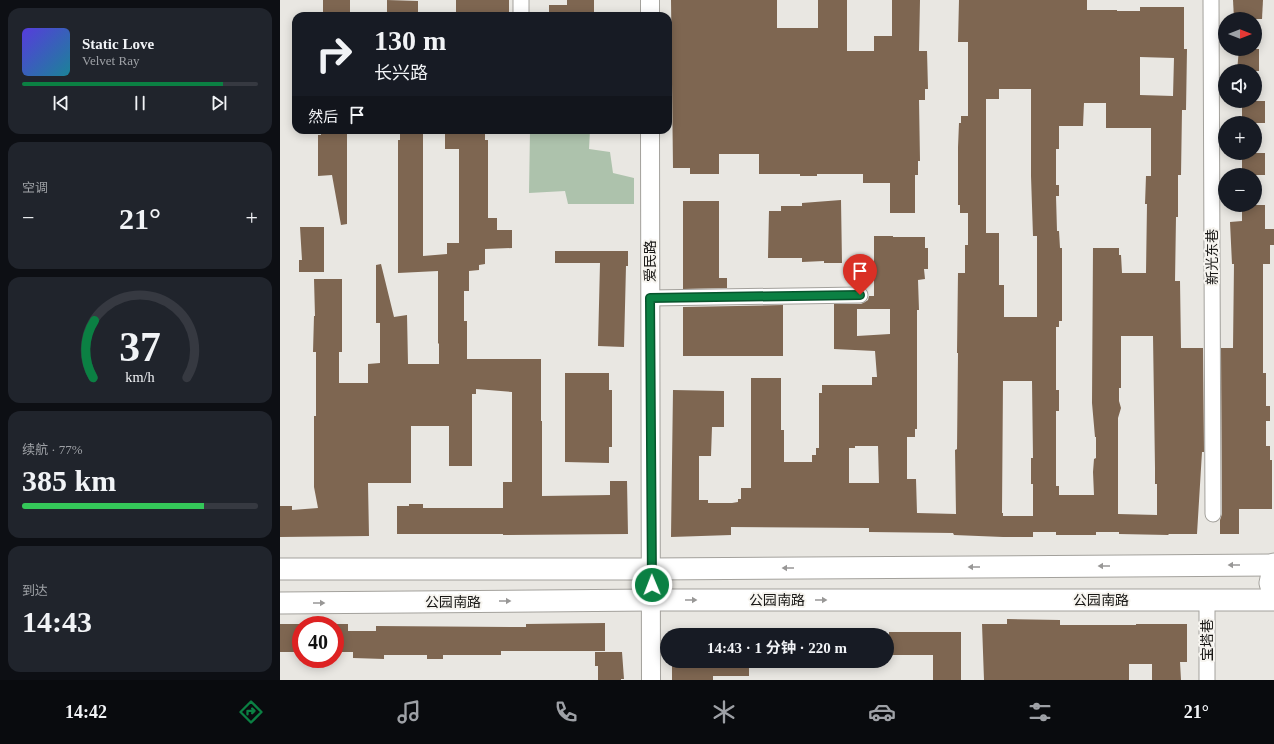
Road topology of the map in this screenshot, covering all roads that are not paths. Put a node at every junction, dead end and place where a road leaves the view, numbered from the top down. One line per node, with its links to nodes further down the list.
1 (521, 0): 4 (street)
2 (650, 0): 5 (street)
3 (1211, 0): 9 (street, 新光东巷)
4 (521, 12)
5 (650, 12)
6 (650, 134): 8 (street, 爱民路)
7 (860, 295): 8 (street)
8 (650, 298): 12 (street, 爱民路)
9 (1213, 514)
10 (1274, 565): 12 (main road, one-way to 12); 13 (main road)
11 (280, 568): 12 (main road)
12 (651, 569): 14 (street, 爱民路)
13 (1274, 597)
14 (652, 600): 15 (main road, 公园南路, one-way to 15); 17 (main road, 公园南路, one-way to 14); 18 (street, 爱民路)
15 (1208, 600): 16 (main road, 公园南路); 19 (street, 宝塔巷)
16 (1274, 600)
17 (280, 603)
18 (651, 680)
19 (1207, 680)

